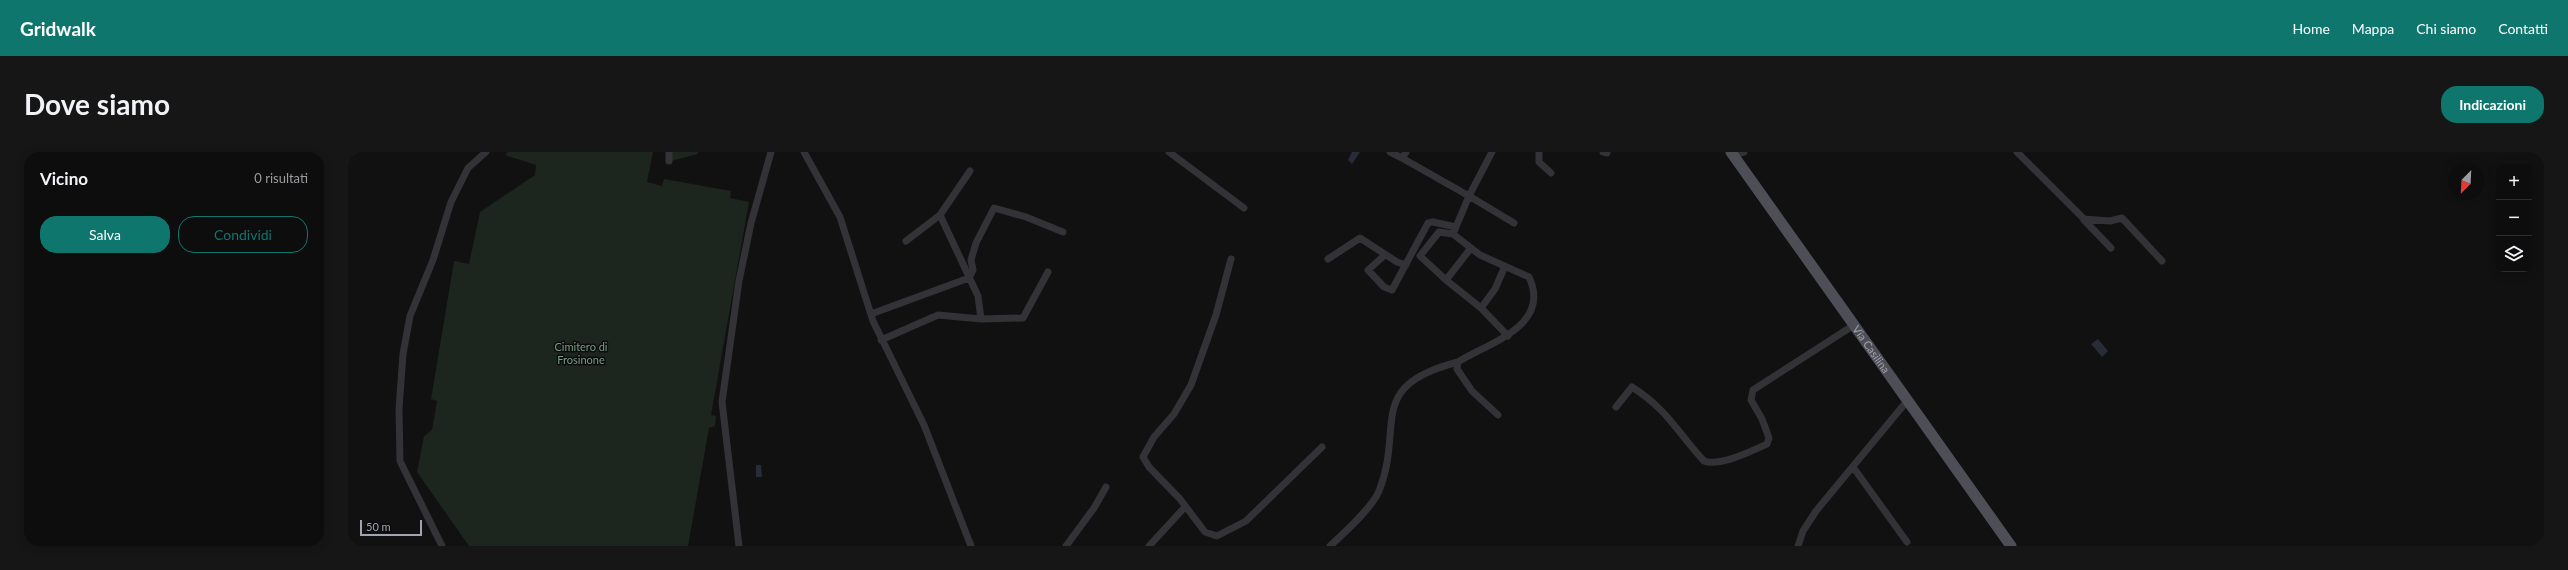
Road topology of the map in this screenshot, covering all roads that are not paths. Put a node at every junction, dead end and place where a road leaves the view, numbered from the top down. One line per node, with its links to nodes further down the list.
1 (486, 152): 49 (street)
2 (669, 152): 12 (street)
3 (771, 152): 50 (street)
4 (804, 152): 35 (street)
5 (1170, 152): 16 (street)
6 (1390, 152): 11 (street)
7 (1492, 152): 15 (street)
8 (1539, 152): 14 (street)
9 (2017, 152): 18 (street)
10 (1736, 153): 37 (main road, Via Casilina)
11 (1404, 155): 15 (street)
12 (669, 161)
13 (970, 171): 17 (street)
14 (1551, 173)
15 (1469, 196): 19 (street); 20 (street)
16 (1244, 208)
17 (940, 216): 22 (street); 32 (street)
18 (2084, 219): 24 (street); 28 (street)
19 (1514, 223)
20 (1455, 230): 23 (street); 29 (street); 33 (street)
21 (1063, 232): 32 (street)
22 (906, 241)
23 (1471, 248): 30 (street); 33 (street)
24 (2111, 248)
25 (1385, 255): 27 (street); 29 (street); 29 (street)
26 (1231, 259): 47 (street)
27 (1328, 259)
28 (2162, 261)
29 (1406, 265)
30 (1505, 266): 34 (street); 38 (street)
31 (1048, 272): 36 (street)
32 (969, 278): 35 (street); 36 (street)
33 (1446, 280): 34 (street)
34 (1481, 308): 38 (street)
35 (871, 314): 39 (street)
36 (981, 319): 39 (street)
37 (1854, 325): 41 (main road, Via Casilina); 42 (street)
38 (1508, 336): 40 (street)
39 (881, 340): 51 (street)
40 (1458, 362): 43 (street); 54 (street)
41 (1907, 401): 45 (street); 56 (main road, Via Casilina)
42 (1616, 407)
43 (1498, 415)
44 (1322, 448): 47 (street)
45 (1853, 467): 48 (street); 55 (street)
46 (1106, 487): 52 (street)
47 (1185, 507): 53 (street)
48 (1907, 542)
49 (442, 546)
50 (739, 546)
51 (971, 546)
52 (1066, 546)
53 (1149, 546)
54 (1330, 546)
55 (1798, 546)
56 (2011, 546)

